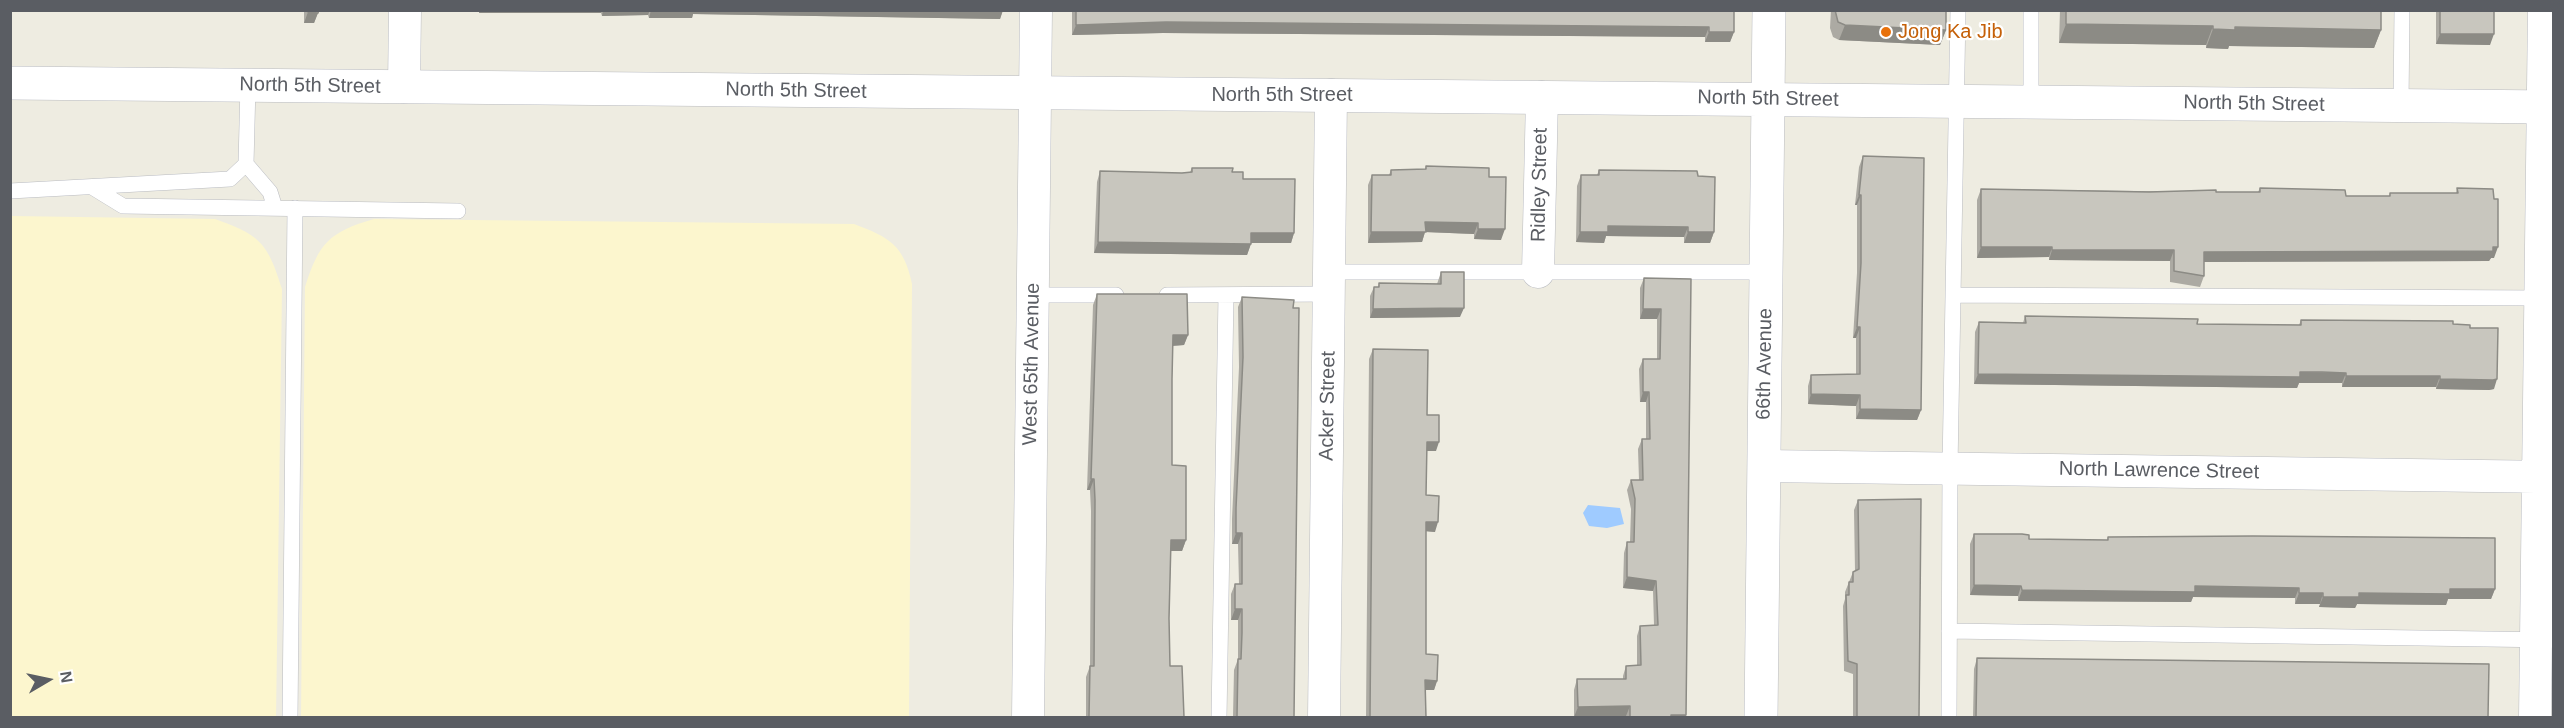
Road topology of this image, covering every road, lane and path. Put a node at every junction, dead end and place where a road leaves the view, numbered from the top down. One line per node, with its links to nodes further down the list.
1 (405, 10): 10 (street)
2 (1036, 10): 11 (street, West 65th Avenue)
3 (1769, 10): 14 (street, 66th Avenue)
4 (1958, 10): 15 (lane)
5 (2031, 10): 16 (lane)
6 (2402, 10): 17 (lane)
7 (2544, 10): 18 (street)
8 (10, 83): 9 (street, North 5th Street)
9 (248, 85): 10 (street, North 5th Street); 19 (lane)
10 (404, 87): 11 (street, North 5th Street)
11 (1035, 93): 12 (street, North 5th Street); 28 (street, West 65th Avenue)
12 (1331, 95): 13 (street, North 5th Street); 27 (street, Acker Street)
13 (1542, 97): 14 (street, North 5th Street); 25 (street, Ridley Street)
14 (1768, 99): 15 (street, North 5th Street); 26 (street, 66th Avenue)
15 (1956, 101): 16 (street, North 5th Street); 30 (lane)
16 (2031, 102): 17 (street, North 5th Street)
17 (2401, 105): 18 (street, North 5th Street)
18 (2548, 107): 31 (street)
19 (246, 164): 20 (lane); 22 (lane)
20 (92, 187): 21 (lane); 22 (lane)
21 (10, 191)
22 (275, 208): 23 (lane)
23 (295, 208): 24 (lane); 37 (lane)
24 (458, 211)
25 (1538, 272): 26 (lane); 27 (lane)
26 (1767, 272): 32 (street, 66th Avenue)
27 (1329, 283): 29 (lane); 40 (street, Acker Street)
28 (1032, 295): 29 (lane); 38 (street, West 65th Avenue)
29 (1226, 295): 39 (lane)
30 (1953, 295): 31 (lane); 33 (lane)
31 (2544, 310): 34 (street)
32 (1764, 466): 33 (street, North Lawrence Street); 41 (street, 66th Avenue)
33 (1950, 468): 34 (street, North Lawrence Street); 35 (lane)
34 (2546, 477): 36 (street)
35 (1949, 631): 36 (lane); 42 (lane)
36 (2545, 640): 43 (street)
37 (290, 717)
38 (1029, 717)
39 (1219, 717)
40 (1324, 717)
41 (1761, 717)
42 (1949, 717)
43 (2535, 717)

